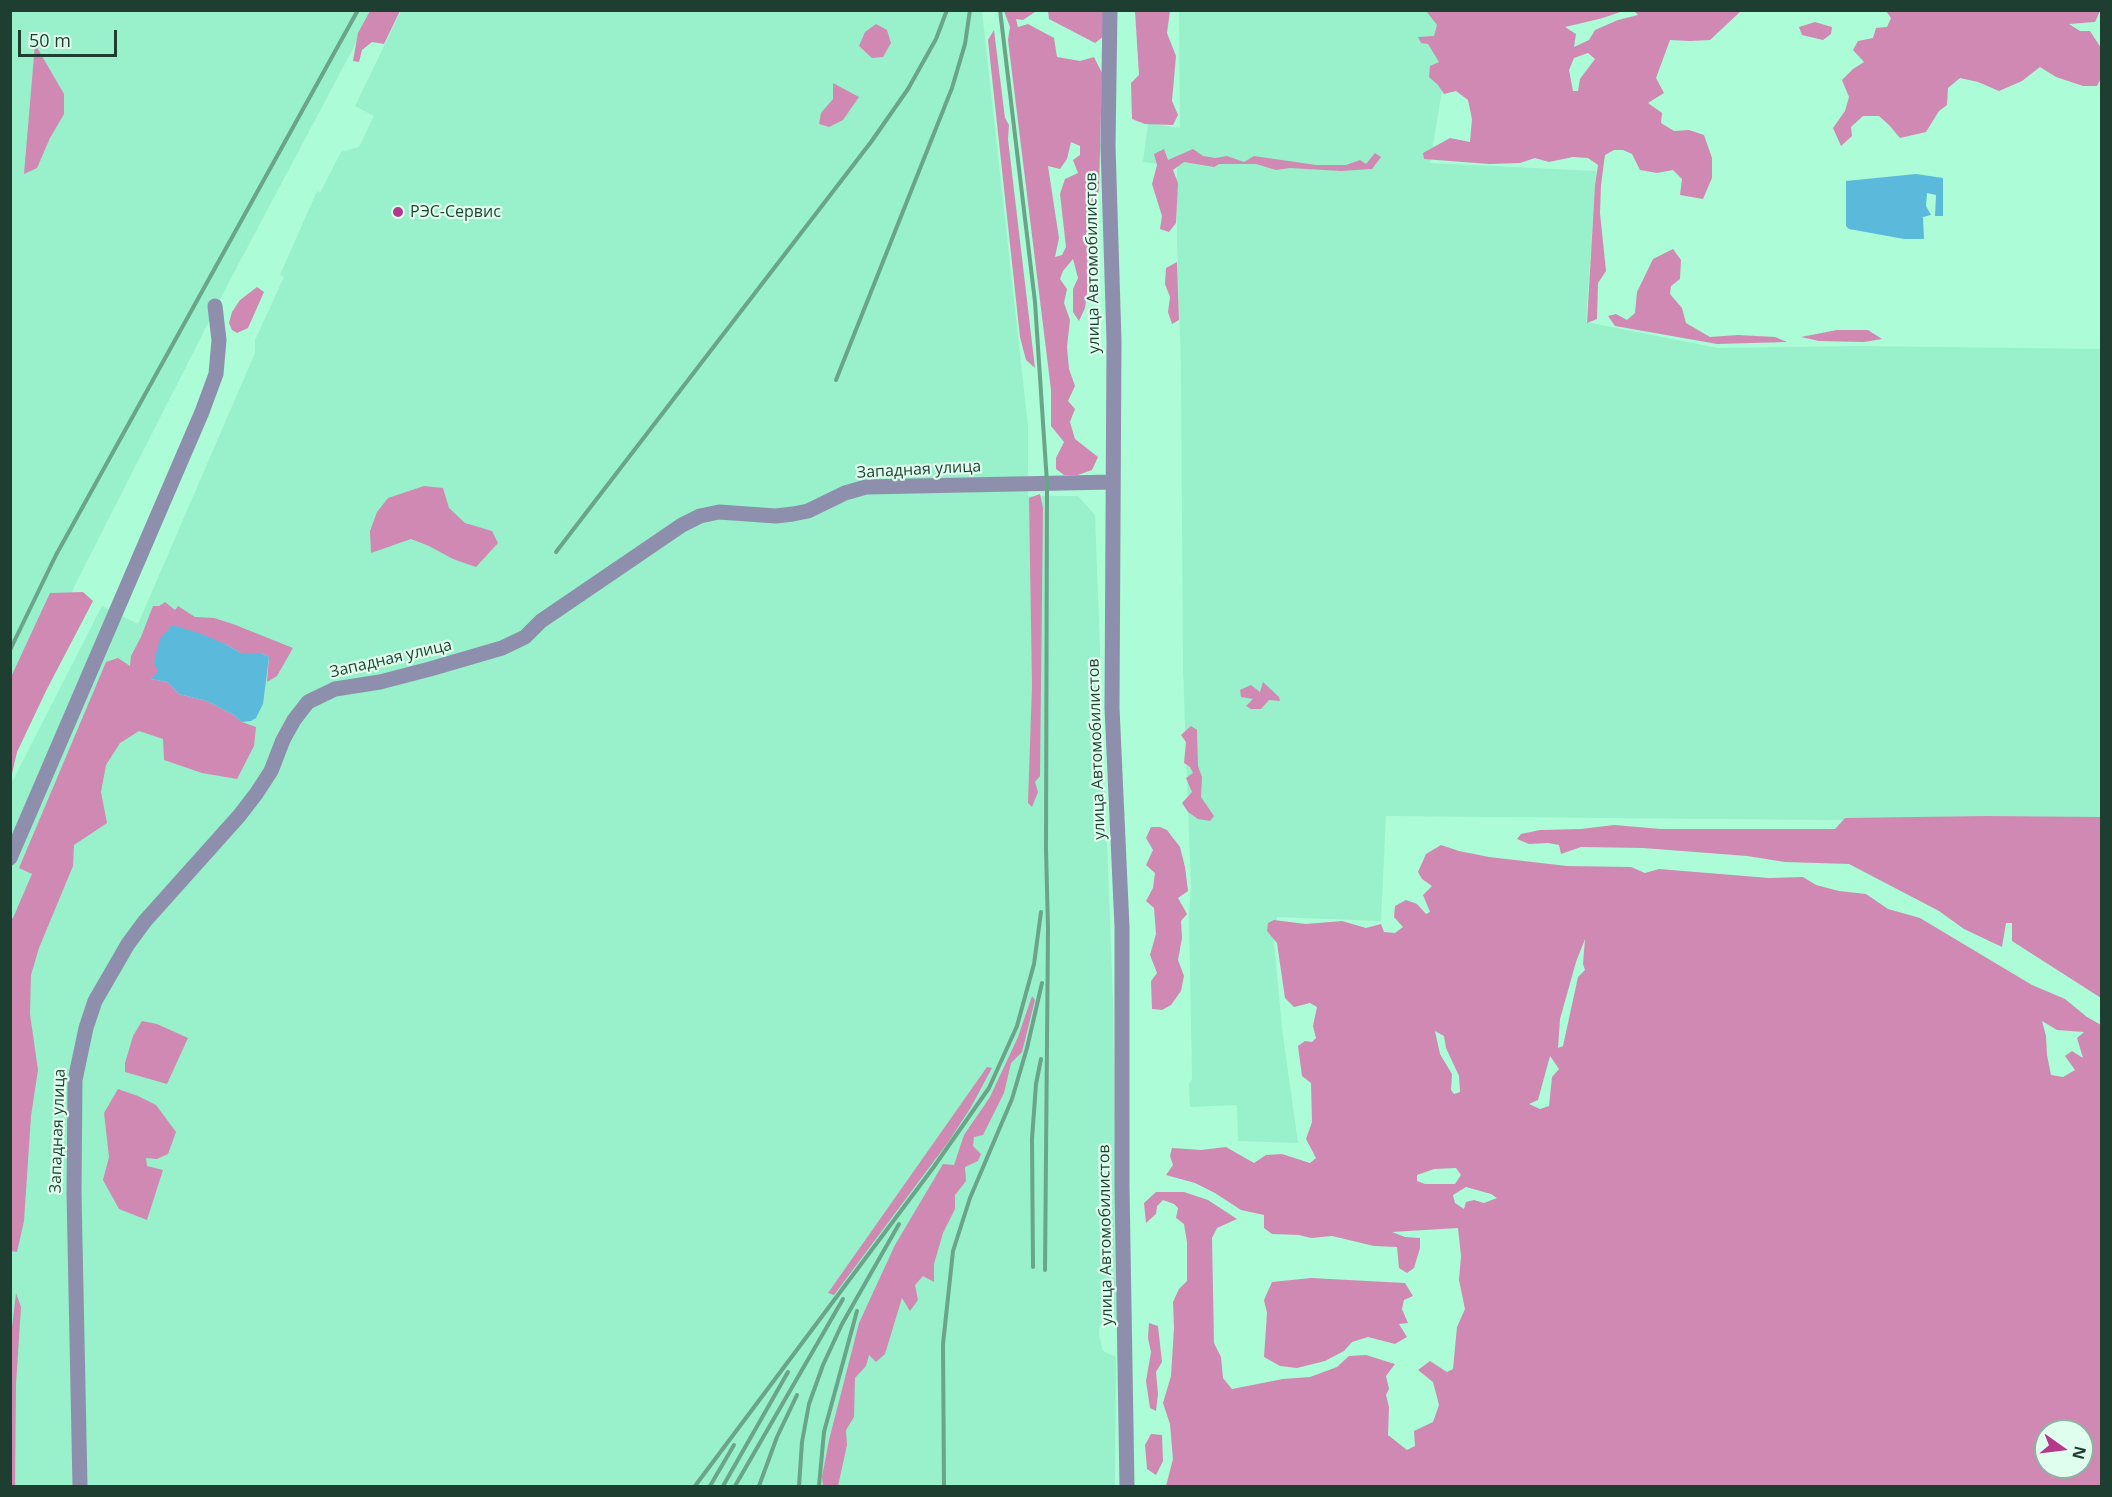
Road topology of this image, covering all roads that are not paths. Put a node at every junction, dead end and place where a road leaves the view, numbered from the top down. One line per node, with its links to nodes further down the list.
1 (1110, 10): 3 (street, улица Автомобилистов)
2 (215, 306): 4 (street)
3 (1113, 482): 5 (street, Западная улица); 6 (street, улица Автомобилистов)
4 (10, 858)
5 (80, 1486)
6 (1127, 1486)

